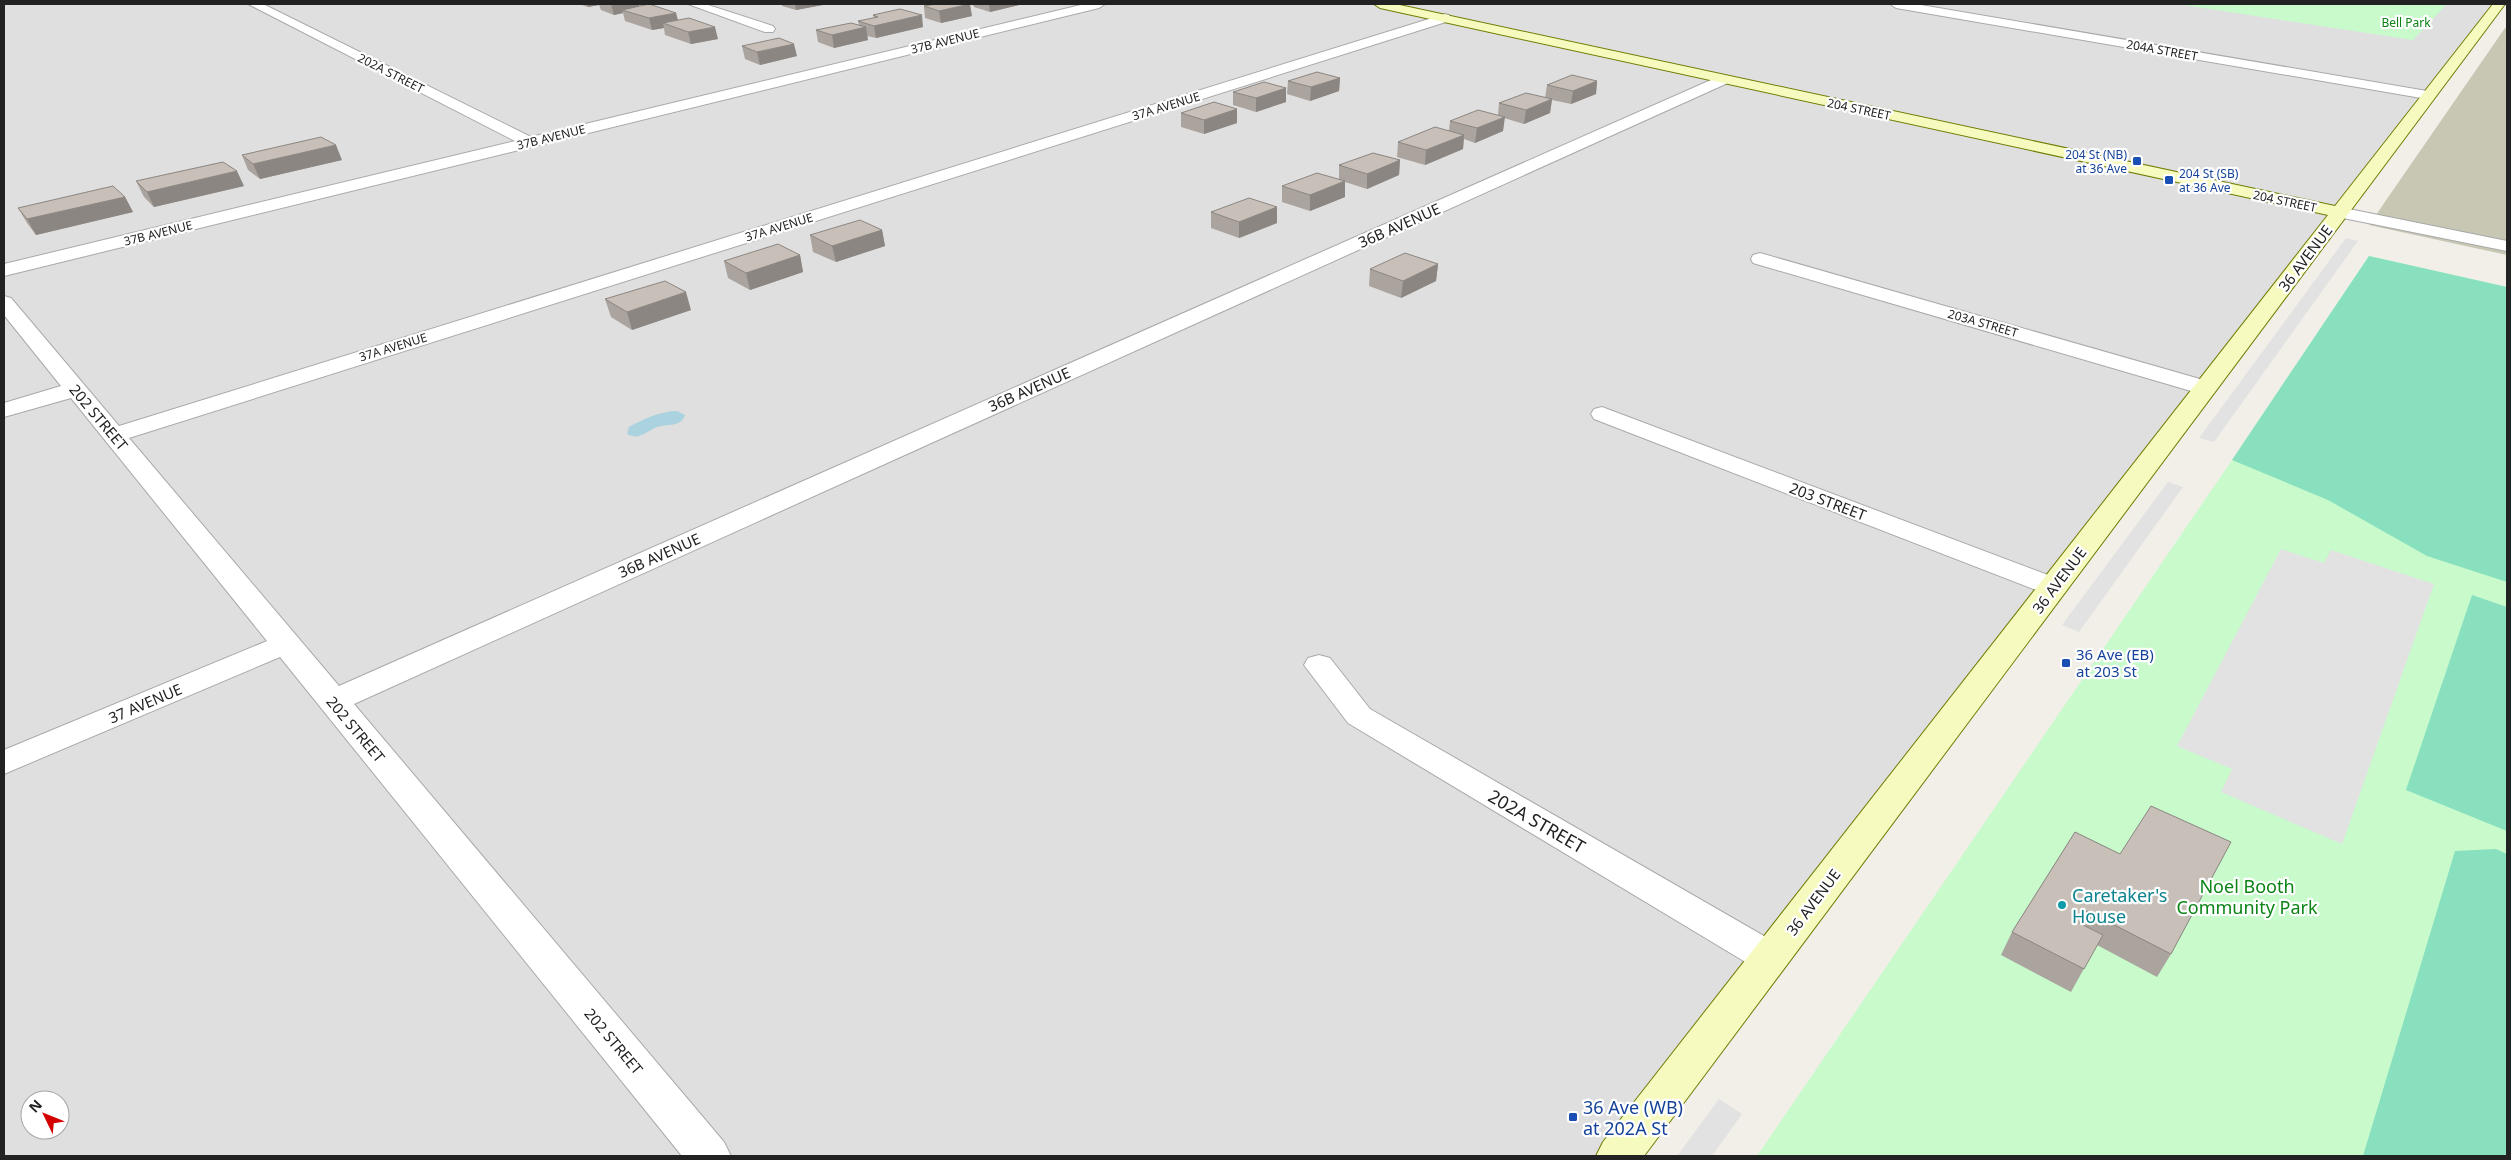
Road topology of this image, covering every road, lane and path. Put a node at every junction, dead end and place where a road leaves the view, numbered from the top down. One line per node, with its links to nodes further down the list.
1 (254, 4): 14 (street, 202A STREET)
2 (719, 4): 7 (street)
3 (1099, 4): 14 (street, 37B AVENUE)
4 (1380, 4): 8 (main road, 204 STREET)
5 (1896, 4): 13 (street, 204A STREET)
6 (2499, 4): 9 (main road, 36 AVENUE)
7 (698, 5): 11 (street)
8 (1444, 18): 12 (main road, 204 STREET); 24 (street, 37A AVENUE)
9 (2486, 20): 10 (main road); 13 (main road, 36 AVENUE)
10 (2500, 22)
11 (769, 29)
12 (1725, 79): 15 (main road, 204 STREET); 28 (street, 36B AVENUE)
13 (2427, 95): 15 (main road, 36 AVENUE)
14 (528, 142): 18 (street, 37B AVENUE)
15 (2339, 212): 16 (street); 20 (main road, 36 AVENUE)
16 (2507, 246)
17 (1760, 259): 20 (street, 203A STREET)
18 (4, 270)
19 (4, 302): 21 (street, 202 STREET)
20 (2206, 388): 25 (main road, 36 AVENUE)
21 (76, 389): 22 (street); 24 (street, 202 STREET)
22 (4, 410)
23 (1602, 414): 25 (street, 203 STREET)
24 (114, 435): 26 (street, 202 STREET)
25 (2054, 587): 30 (main road, 36 AVENUE)
26 (286, 644): 28 (street, 202 STREET); 29 (street, 37 AVENUE)
27 (1319, 665): 30 (street, 202A STREET)
28 (333, 701): 31 (street, 202 STREET)
29 (4, 763)
30 (1770, 958): 32 (main road, 36 AVENUE)
31 (710, 1156)
32 (1618, 1156)

